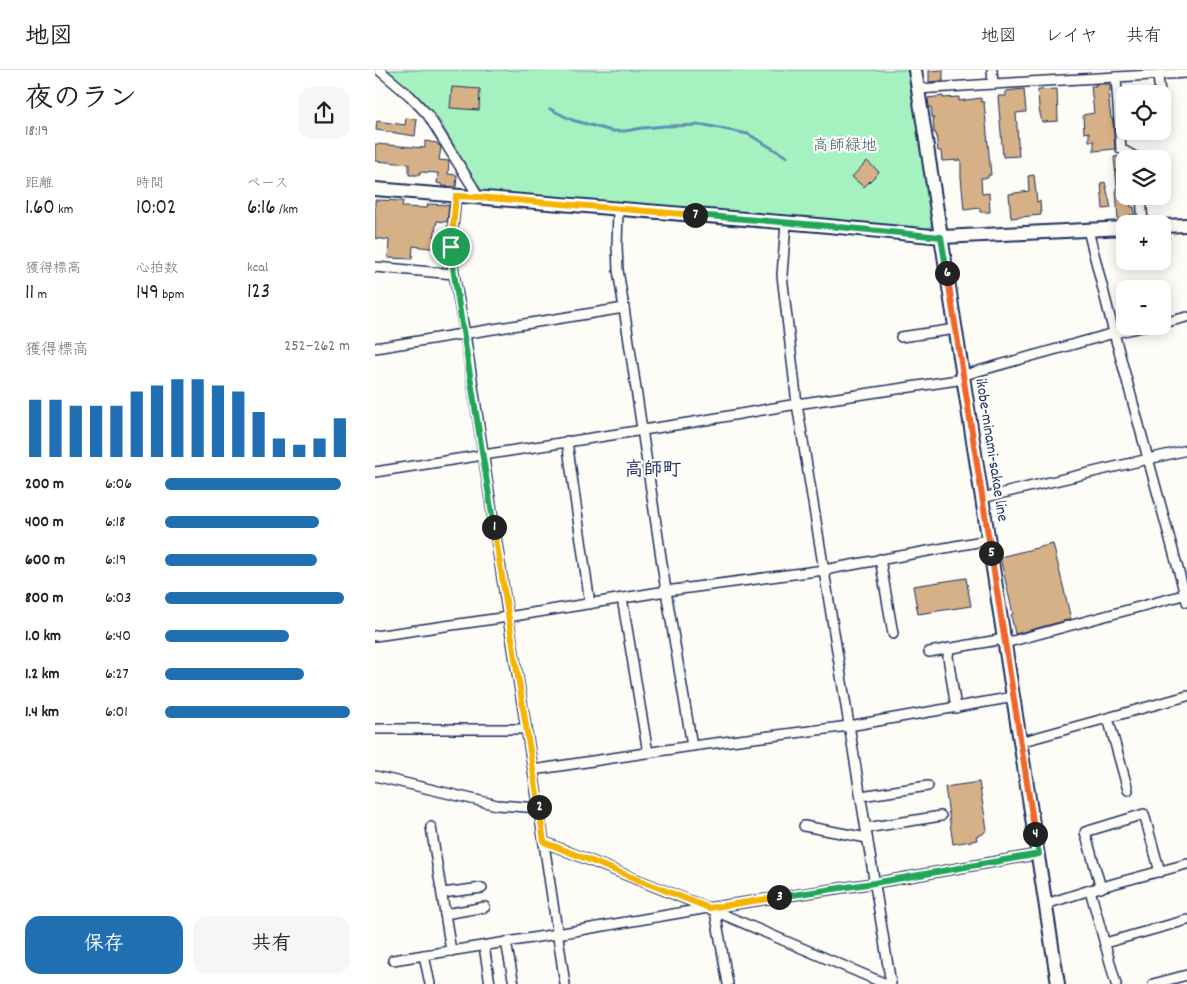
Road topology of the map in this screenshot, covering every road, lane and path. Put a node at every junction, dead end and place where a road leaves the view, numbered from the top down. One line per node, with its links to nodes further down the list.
1 (379, 70): 13 (street)
2 (915, 70): 9 (main road, ikobe-minami-sakae line)
3 (992, 70): 7 (street)
4 (1187, 73): 5 (street)
5 (1158, 74): 6 (street); 8 (street)
6 (1116, 77): 7 (street); 10 (street)
7 (993, 84): 9 (street)
8 (1159, 85)
9 (919, 90): 20 (main road, ikobe-minami-sakae line)
10 (1123, 150)
11 (375, 190): 12 (main road)
12 (456, 196): 13 (main road); 22 (street)
13 (477, 197): 14 (main road)
14 (618, 209): 15 (main road); 23 (street)
15 (785, 223): 20 (main road); 32 (street)
16 (1187, 225): 17 (main road)
17 (1171, 226)
18 (1116, 228): 19 (main road)
19 (1088, 230): 20 (main road); 27 (street)
20 (941, 237): 26 (main road, ikobe-minami-sakae line)
21 (375, 267): 22 (street)
22 (454, 274): 28 (street)
23 (624, 308): 28 (street); 33 (street)
24 (1187, 318): 25 (street)
25 (1171, 321)
26 (956, 329): 29 (street); 31 (main road, ikobe-minami-sakae line)
27 (1114, 333): 31 (street); 37 (street)
28 (465, 334): 30 (street); 36 (street)
29 (901, 337)
30 (375, 348)
31 (964, 377): 32 (street); 39 (main road, ikobe-minami-sakae line)
32 (797, 404): 33 (street); 42 (street)
33 (642, 430): 34 (street); 43 (street)
34 (567, 441): 36 (street); 46 (street)
35 (1187, 450): 37 (street)
36 (484, 455): 38 (street); 47 (street)
37 (1148, 459): 39 (street); 44 (street)
38 (375, 472)
39 (982, 498): 40 (main road, ikobe-minami-sakae line)
40 (989, 540): 41 (street); 50 (main road, ikobe-minami-sakae line)
41 (880, 559): 42 (street); 48 (street)
42 (824, 570): 43 (street); 57 (street)
43 (666, 591): 45 (street); 61 (street)
44 (1186, 597): 50 (street)
45 (621, 598): 46 (street); 62 (street)
46 (591, 604): 47 (street)
47 (508, 617): 49 (street); 58 (street)
48 (893, 634)
49 (375, 636)
50 (1004, 641): 51 (street); 54 (main road, ikobe-minami-sakae line)
51 (949, 648): 52 (street); 55 (street)
52 (929, 652)
53 (1187, 696): 56 (street)
54 (1014, 698): 55 (street); 60 (main road, ikobe-minami-sakae line)
55 (956, 708): 57 (street)
56 (1108, 718): 60 (street); 66 (street)
57 (849, 726): 61 (street); 67 (street)
58 (527, 728): 59 (street); 63 (street)
59 (375, 729)
60 (1020, 742): 74 (main road, ikobe-minami-sakae line)
61 (691, 746): 62 (street)
62 (648, 753): 63 (street)
63 (533, 770): 68 (street)
64 (375, 776): 68 (street)
65 (928, 786): 67 (street)
66 (1128, 790)
67 (861, 796): 72 (street)
68 (539, 808): 73 (street)
69 (941, 816): 72 (street)
70 (431, 826): 81 (street)
71 (804, 826): 72 (street)
72 (866, 833): 77 (street)
73 (544, 842): 84 (street); 87 (street)
74 (1039, 854): 77 (street); 82 (main road, ikobe-minami-sakae line)
75 (1187, 864): 76 (street)
76 (1160, 872): 79 (street); 79 (street)
77 (874, 883): 84 (street); 101 (street)
78 (482, 888): 81 (street)
79 (1101, 888): 80 (street)
80 (1090, 890): 82 (street); 89 (street)
81 (442, 893): 85 (street)
82 (1046, 904): 102 (main road, ikobe-minami-sakae line)
83 (485, 907): 85 (street)
84 (712, 909): 87 (street); 99 (street); 100 (street)
85 (445, 914): 91 (street)
86 (1187, 920): 89 (street)
87 (557, 934): 88 (street); 98 (street)
88 (506, 942): 90 (street); 97 (street)
89 (1105, 943): 103 (street)
90 (484, 946): 91 (street); 96 (street)
91 (451, 951): 92 (street)
92 (423, 955): 93 (street); 95 (street)
93 (393, 960)
94 (1187, 975): 104 (street)
95 (430, 984)
96 (490, 984)
97 (514, 984)
98 (565, 984)
99 (728, 984)
100 (886, 984)
101 (891, 984)
102 (1059, 984)
103 (1116, 984)
104 (1153, 984)

